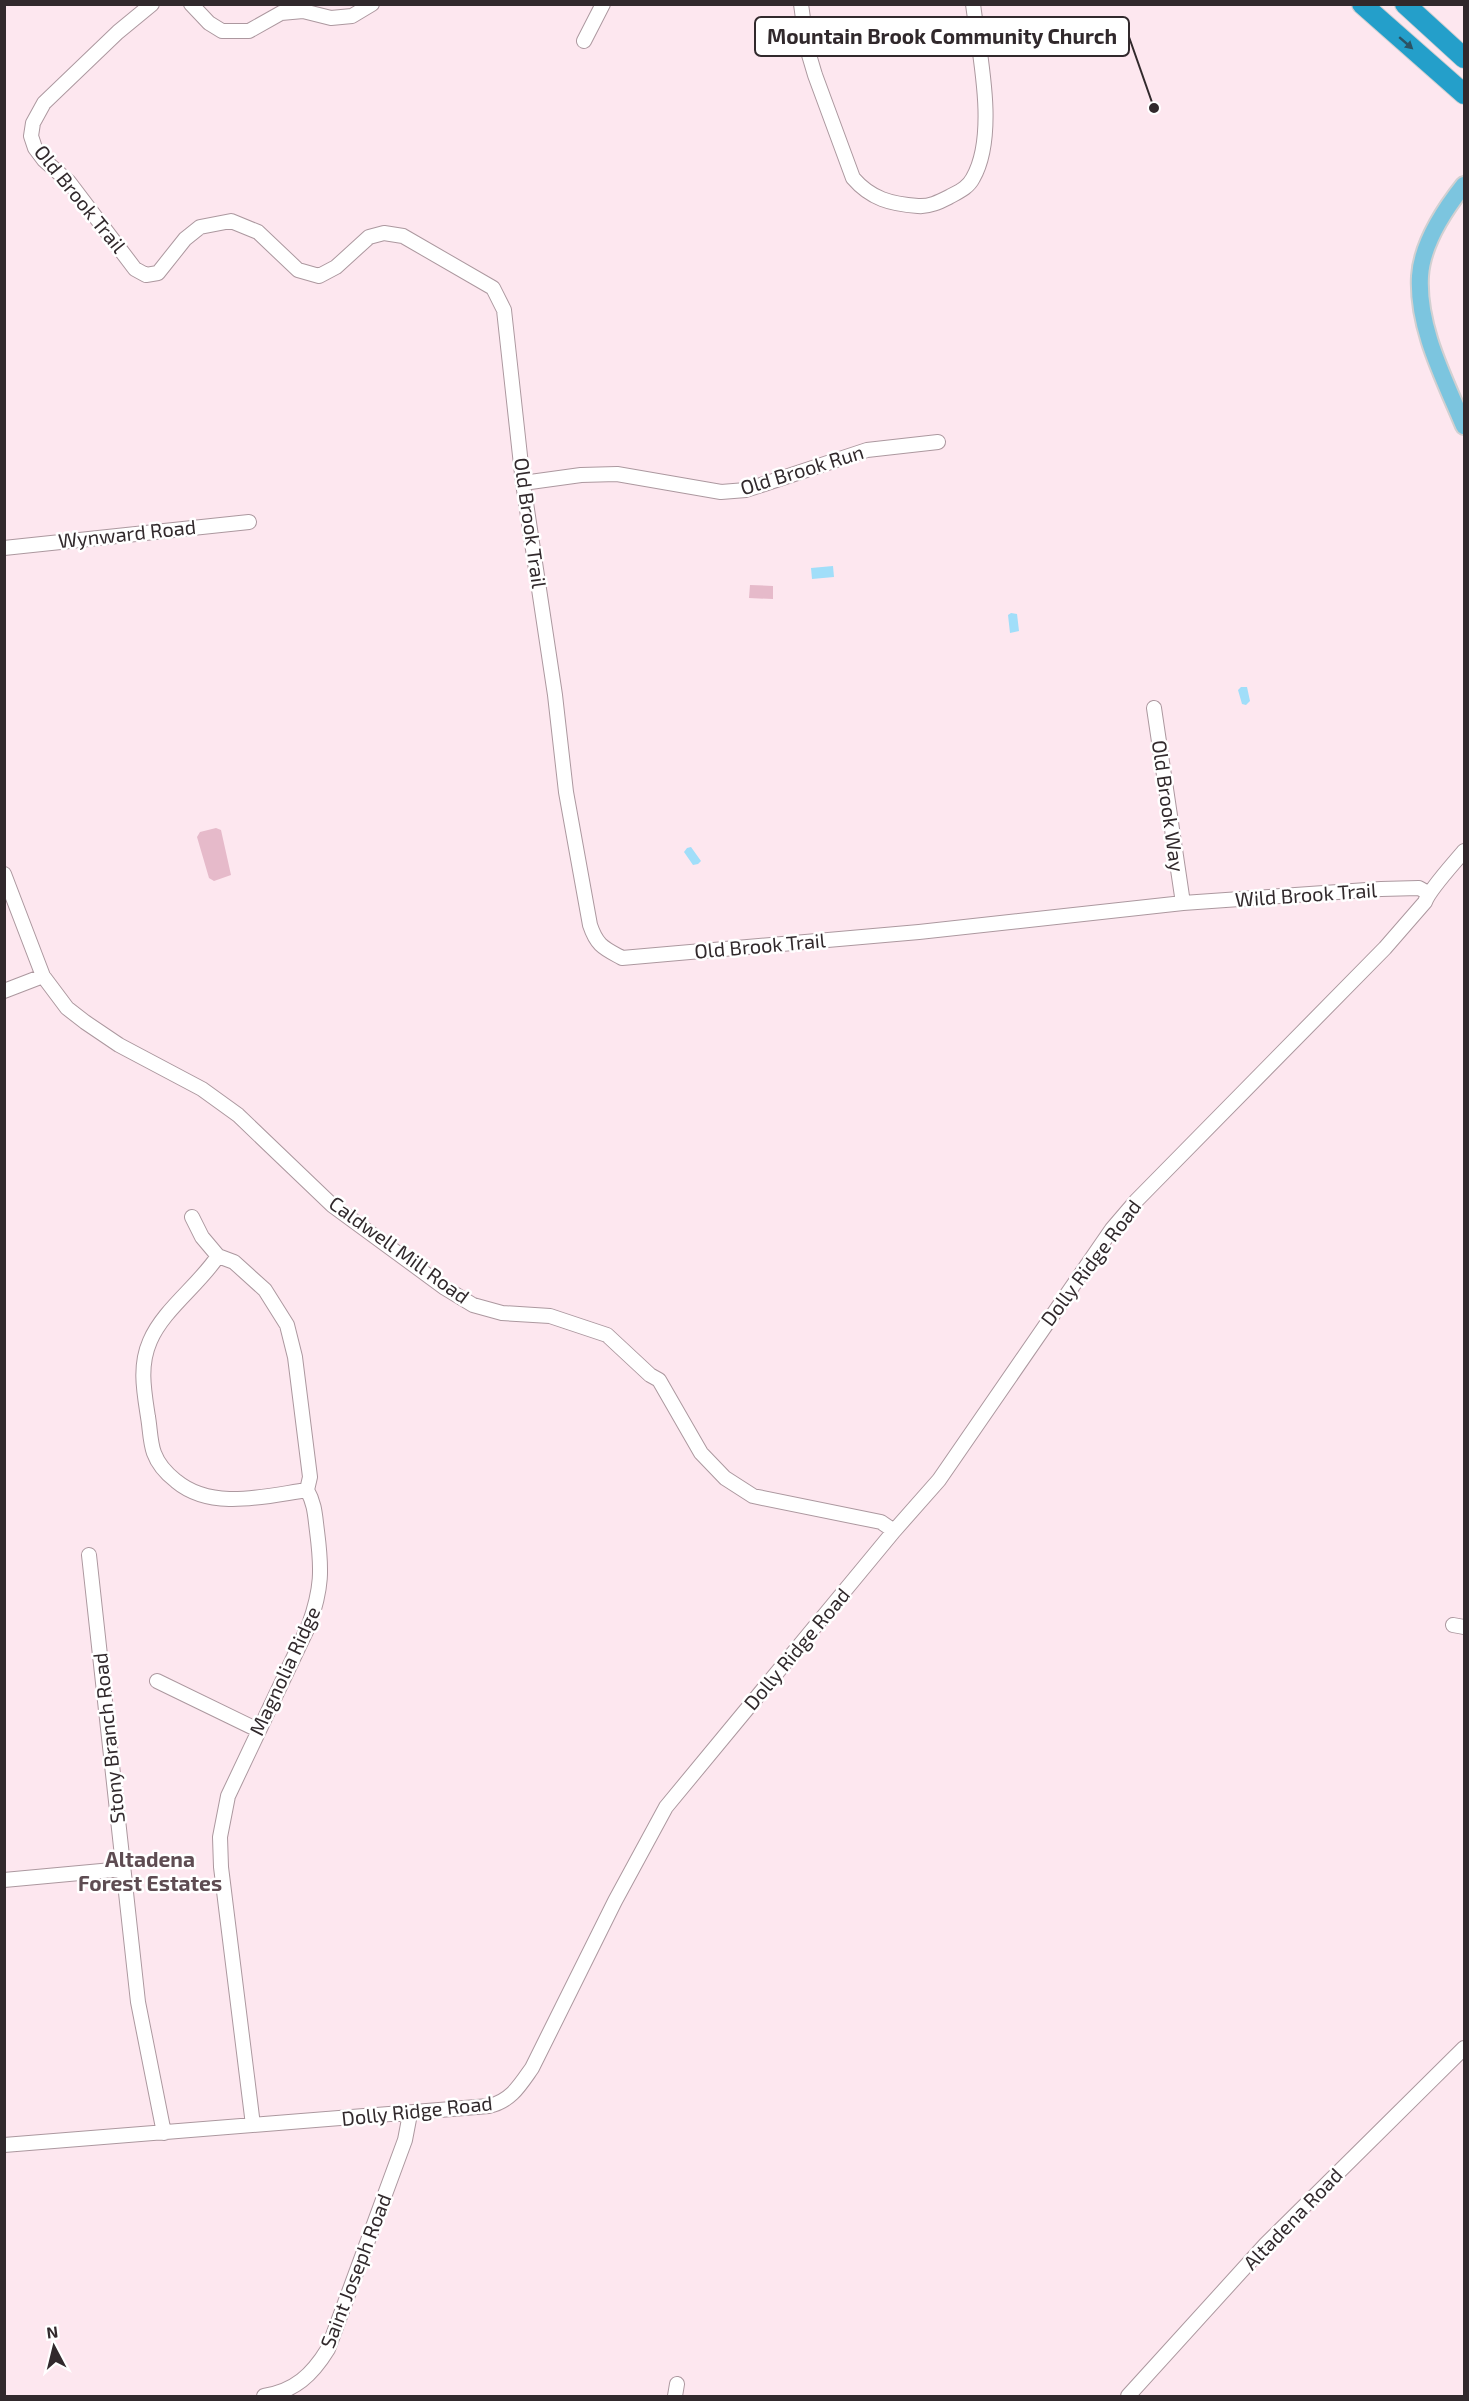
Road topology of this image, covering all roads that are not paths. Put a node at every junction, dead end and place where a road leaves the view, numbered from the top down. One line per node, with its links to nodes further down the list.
1 (152, 4): 15 (street, Old Brook Trail)
2 (191, 4): 3 (street)
3 (372, 4)
4 (603, 4): 9 (street)
5 (801, 4): 6 (street)
6 (973, 4)
7 (1362, 4): 11 (highway, one-way to 11)
8 (1405, 4): 10 (highway)
9 (584, 41)
10 (1464, 58)
11 (1462, 94)
12 (1464, 185): 13 (main road)
13 (1464, 426)
14 (938, 442): 15 (street, Old Brook Run)
15 (523, 483): 22 (street, Old Brook Trail)
16 (249, 522): 17 (street, Wynward Road)
17 (4, 548)
18 (1154, 708): 22 (street, Old Brook Way)
19 (1464, 851): 21 (street, Dolly Ridge Road)
20 (4, 874): 23 (street, Caldwell Mill Road)
21 (1428, 893): 22 (street, Wild Brook Trail); 28 (street, Dolly Ridge Road)
22 (1183, 903)
23 (43, 976): 24 (street); 28 (street, Caldwell Mill Road)
24 (4, 991)
25 (192, 1217): 26 (street, Magnolia Ridge)
26 (218, 1256): 27 (street, Magnolia Ridge); 27 (street)
27 (307, 1490): 31 (street, Magnolia Ridge)
28 (894, 1531): 35 (street, Dolly Ridge Road)
29 (89, 1555): 32 (street, Stony Branch Road)
30 (157, 1682): 31 (street)
31 (258, 1730): 36 (street, Magnolia Ridge)
32 (123, 1869): 33 (street); 37 (street, Stony Branch Road)
33 (4, 1880)
34 (1464, 2048): 40 (street, Altadena Road)
35 (410, 2114): 36 (street, Dolly Ridge Road); 39 (street, Saint Joseph Road)
36 (253, 2125): 37 (street, Dolly Ridge Road)
37 (164, 2133): 38 (street, Dolly Ridge Road)
38 (4, 2145)
39 (264, 2397)
40 (1128, 2397)

